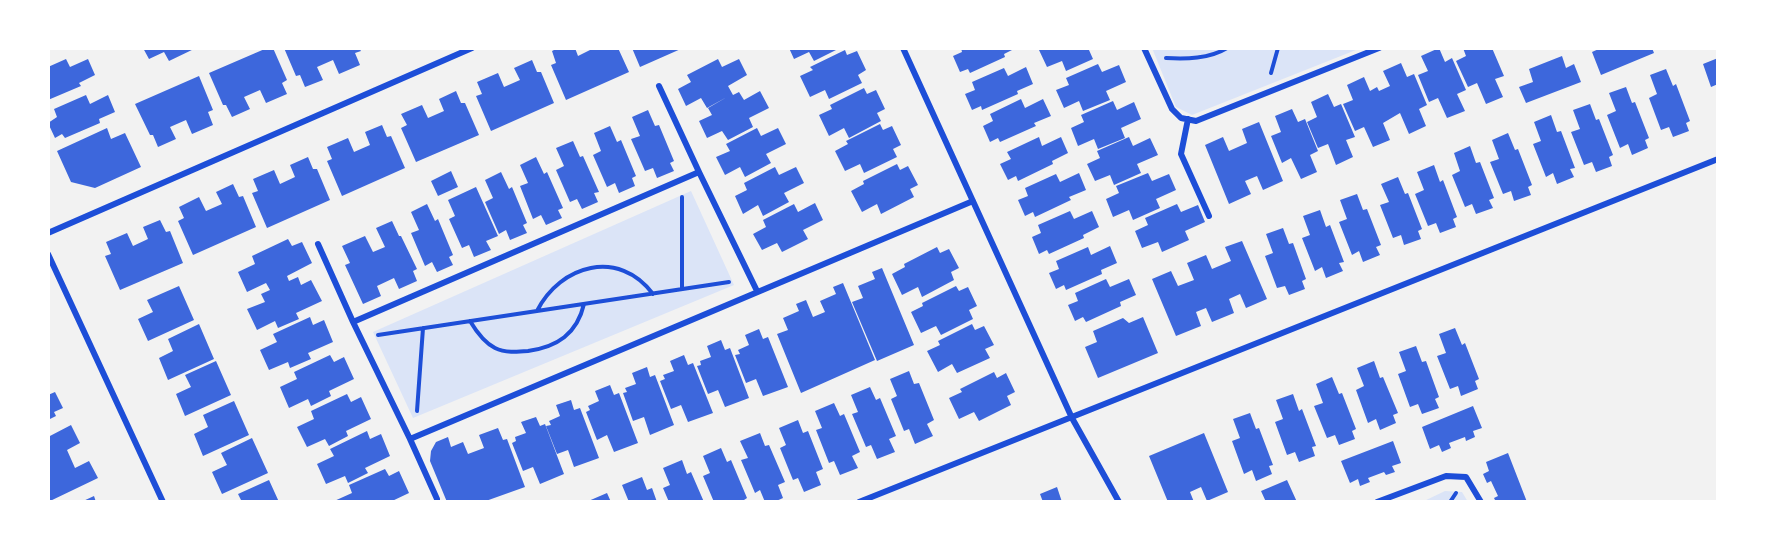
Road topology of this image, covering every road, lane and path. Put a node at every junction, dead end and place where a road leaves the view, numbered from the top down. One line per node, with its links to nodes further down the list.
1 (472, 48): 13 (street)
2 (903, 48): 11 (street)
3 (1227, 48): 5 (path)
4 (1378, 48): 7 (street)
5 (1145, 50): 7 (street)
6 (659, 86): 9 (street)
7 (1188, 119): 12 (street)
8 (1718, 159): 26 (street)
9 (699, 172): 10 (street); 16 (street)
10 (682, 179): 17 (path); 23 (street)
11 (973, 201): 18 (street); 26 (street)
12 (1209, 216)
13 (48, 232)
14 (318, 244): 23 (street)
15 (48, 254): 29 (street)
16 (751, 279): 17 (path); 18 (street)
17 (682, 290): 19 (path)
18 (757, 291): 27 (street)
19 (653, 294): 20 (path); 21 (path)
20 (585, 304): 21 (path); 22 (path)
21 (537, 311): 22 (path)
22 (470, 321): 24 (path)
23 (353, 322): 25 (street)
24 (423, 328): 25 (path); 27 (path)
25 (361, 337): 27 (street)
26 (1071, 418): 30 (street); 31 (street)
27 (413, 438): 28 (street)
28 (437, 499)
29 (164, 502)
30 (859, 502)
31 (1119, 502)
32 (1377, 502): 33 (street)
33 (1481, 502)

